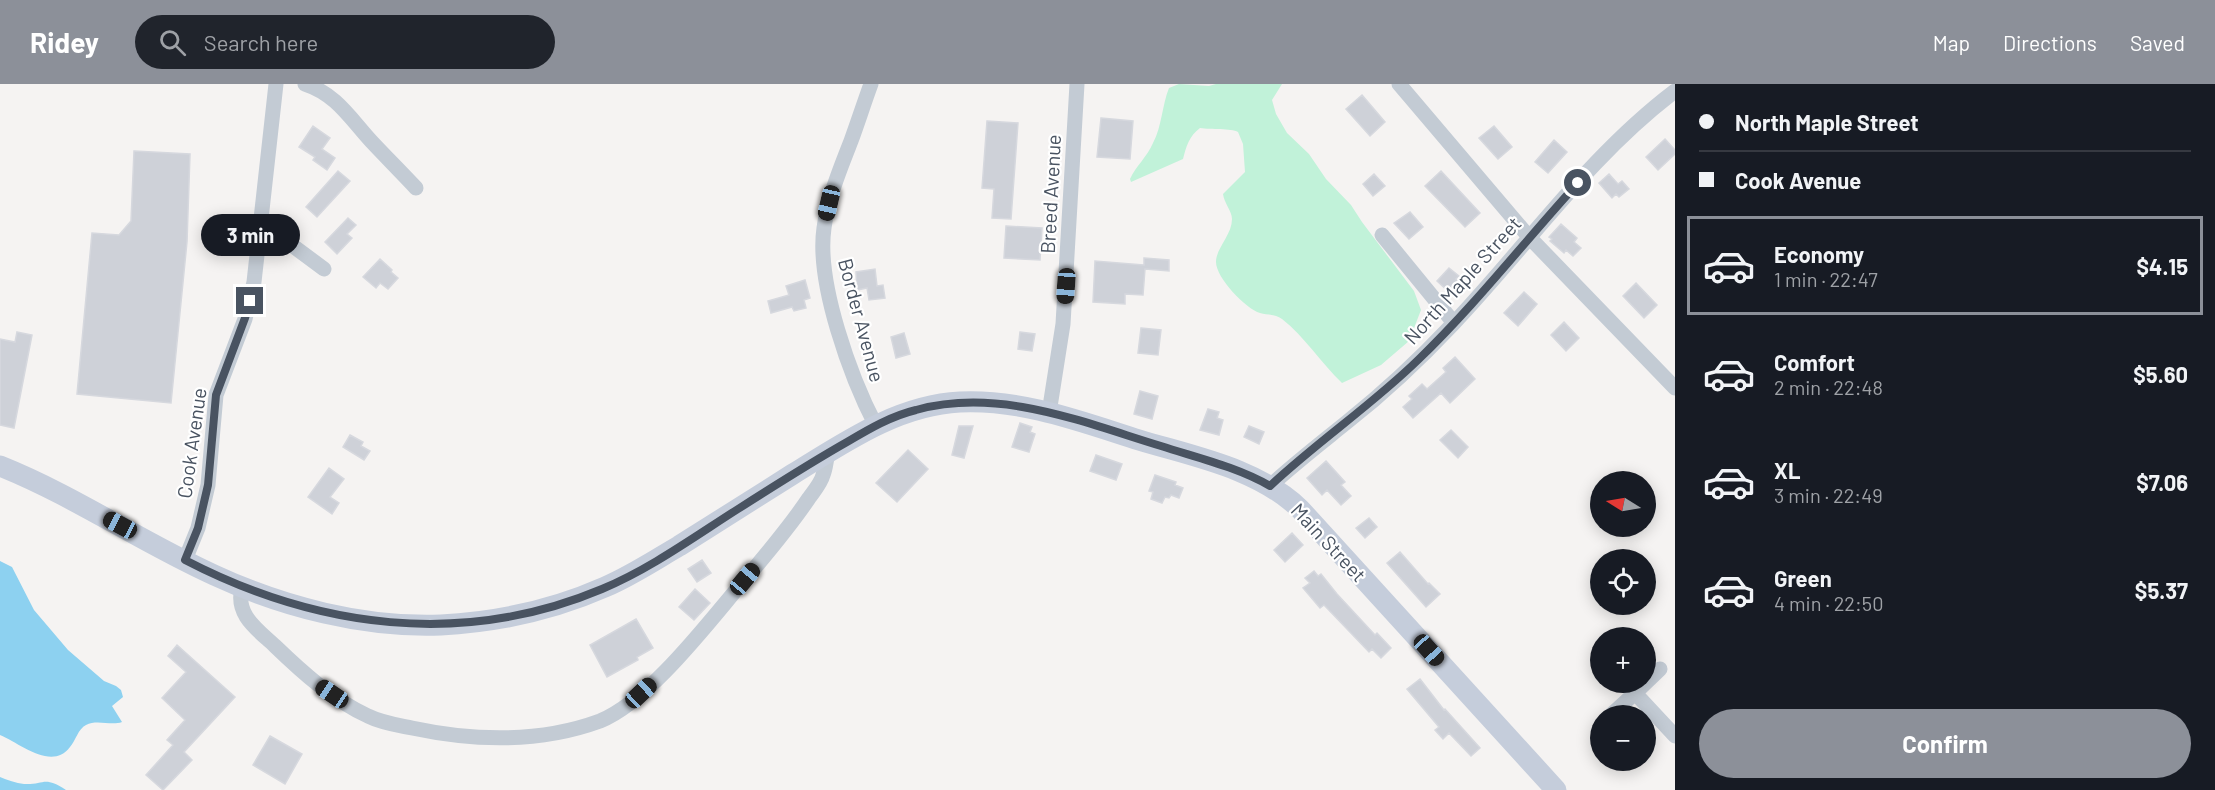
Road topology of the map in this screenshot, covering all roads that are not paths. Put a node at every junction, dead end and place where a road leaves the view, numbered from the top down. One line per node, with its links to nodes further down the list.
1 (276, 84): 8 (street, Cook Avenue)
2 (305, 84): 7 (street)
3 (871, 84): 15 (street, Border Avenue)
4 (1077, 84): 14 (street, Breed Avenue)
5 (1399, 84): 10 (street)
6 (1675, 91): 10 (street, North Maple Street)
7 (416, 188)
8 (260, 226): 11 (street); 19 (street, Cook Avenue)
9 (1382, 235): 12 (street)
10 (1529, 237): 12 (street, North Maple Street); 13 (street)
11 (324, 269)
12 (1454, 323): 18 (street, North Maple Street)
13 (1675, 388)
14 (1049, 413): 15 (main road, Main Street); 18 (main road, Main Street)
15 (876, 426): 16 (main road, Main Street)
16 (828, 453): 20 (main road, Main Street); 20 (street)
17 (0, 466): 19 (main road, Main Street)
18 (1270, 486): 26 (main road, Main Street)
19 (185, 560): 20 (main road, Main Street)
20 (242, 588)
21 (1660, 669): 22 (street)
22 (1656, 673)
23 (1635, 693): 24 (street); 25 (street)
24 (1622, 705)
25 (1675, 736)
26 (1556, 790)

